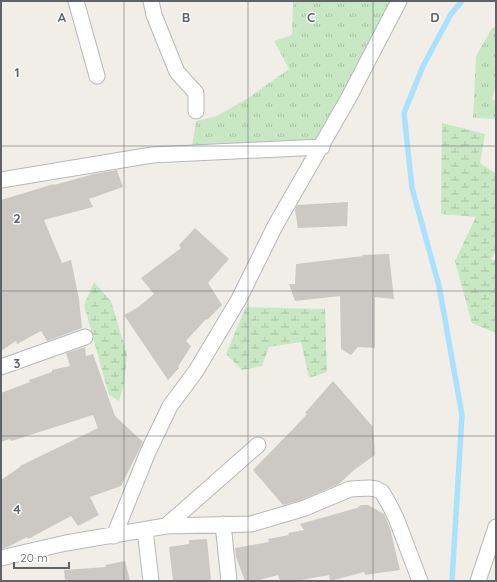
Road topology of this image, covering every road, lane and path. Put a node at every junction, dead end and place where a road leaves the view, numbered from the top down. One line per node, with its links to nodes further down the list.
1 (76, 1): 4 (street)
2 (151, 1): 5 (street)
3 (399, 1): 6 (street)
4 (97, 76)
5 (196, 111)
6 (322, 147): 7 (street); 15 (street)
7 (1, 180)
8 (85, 337): 9 (street)
9 (1, 367)
10 (258, 445): 12 (street)
11 (223, 524): 12 (street); 18 (street); 19 (street)
12 (166, 526): 14 (street)
13 (496, 527): 20 (street)
14 (145, 530): 15 (street); 17 (street)
15 (114, 536): 16 (street)
16 (1, 558)
17 (151, 581)
18 (229, 581)
19 (420, 581)
20 (478, 581)

